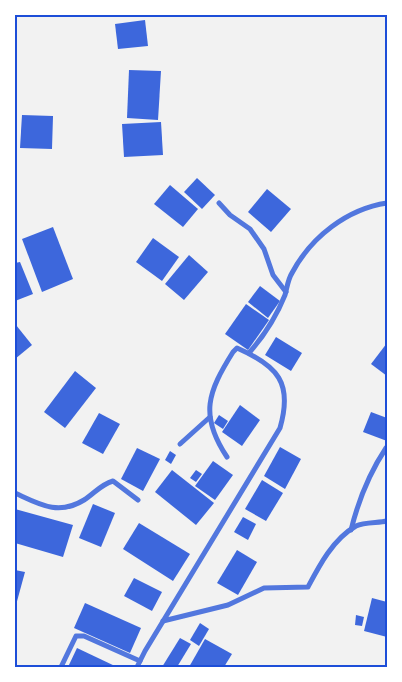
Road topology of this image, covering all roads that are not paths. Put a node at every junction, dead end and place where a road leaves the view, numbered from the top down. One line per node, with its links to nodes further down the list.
1 (387, 202): 3 (street)
2 (219, 203): 3 (street)
3 (286, 292): 4 (street)
4 (249, 353): 5 (street); 13 (street)
5 (210, 417): 6 (street); 8 (street)
6 (180, 444)
7 (386, 448): 12 (street)
8 (227, 457)
9 (15, 493): 10 (street)
10 (138, 500)
11 (387, 521): 12 (street)
12 (351, 531): 13 (street)
13 (162, 621): 14 (street)
14 (139, 664): 15 (street)
15 (61, 667)

